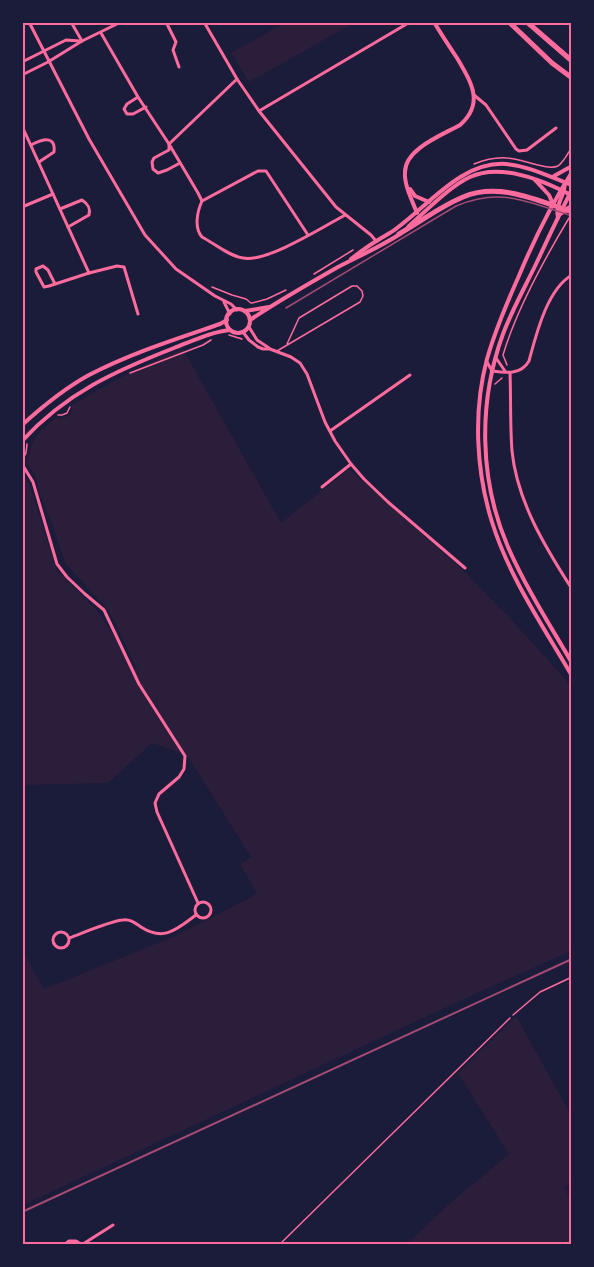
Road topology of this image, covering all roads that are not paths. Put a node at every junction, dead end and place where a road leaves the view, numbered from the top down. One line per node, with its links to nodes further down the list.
1 (29, 22): 12 (street)
2 (71, 22): 11 (street)
3 (121, 22): 10 (street)
4 (166, 22): 16 (street)
5 (204, 22): 19 (street)
6 (410, 22): 23 (street)
7 (434, 22): 20 (main road)
8 (508, 22): 18 (highway)
9 (528, 22): 13 (highway)
10 (101, 33): 11 (street); 21 (street)
11 (82, 41): 12 (street); 15 (street)
12 (43, 51): 14 (street); 15 (street)
13 (572, 61)
14 (22, 62)
15 (48, 62): 17 (street); 56 (street)
16 (179, 67)
17 (22, 75)
18 (572, 78)
19 (237, 79): 23 (street); 26 (street)
20 (474, 94): 25 (street); 35 (main road)
21 (138, 98): 22 (street); 22 (street)
22 (146, 107): 26 (street)
23 (259, 111): 46 (street)
24 (22, 126): 27 (street)
25 (556, 128)
26 (169, 144): 29 (street); 29 (street)
27 (31, 145): 28 (street); 28 (street)
28 (39, 162): 37 (street)
29 (180, 163): 38 (street)
30 (572, 166): 32 (main road)
31 (572, 172): 34 (main road)
32 (553, 176): 34 (main road); 39 (main road)
33 (535, 179): 36 (main road); 40 (main road); 49 (main road)
34 (569, 182): 36 (main road); 36 (main road)
35 (406, 184): 39 (main road); 44 (main road)
36 (567, 192): 40 (main road); 47 (main road)
37 (53, 194): 42 (street); 43 (street)
38 (202, 201): 50 (street); 50 (street)
39 (429, 202): 44 (main road)
40 (553, 204): 71 (main road)
41 (572, 206): 47 (highway)
42 (22, 207)
43 (60, 209): 48 (street); 48 (street)
44 (417, 213): 51 (main road)
45 (572, 213): 49 (highway)
46 (345, 215): 50 (street); 51 (street)
47 (559, 216): 70 (main road)
48 (68, 227): 53 (street)
49 (399, 234): 52 (main road)
50 (308, 235)
51 (376, 241): 52 (main road)
52 (338, 267): 57 (main road)
53 (89, 273): 55 (street); 60 (street)
54 (572, 275): 74 (street)
55 (55, 284): 55 (street)
56 (223, 301): 58 (street); 61 (street)
57 (270, 307): 59 (main road); 63 (main road)
58 (237, 310): 59 (main road); 61 (main road)
59 (245, 311): 63 (main road)
60 (138, 314)
61 (230, 314): 62 (main road)
62 (227, 320): 65 (main road); 76 (main road)
63 (250, 320): 64 (main road)
64 (249, 327): 66 (main road); 68 (street)
65 (230, 330): 66 (main road); 78 (main road)
66 (243, 332): 68 (street)
67 (287, 344): 67 (lane); 69 (lane)
68 (270, 349): 69 (street)
69 (276, 351): 77 (street)
70 (496, 358): 72 (main road); 73 (street)
71 (487, 361): 72 (street); 85 (main road)
72 (492, 371): 73 (street); 84 (main road)
73 (505, 371): 74 (street)
74 (510, 373): 83 (street)
75 (410, 375): 77 (street)
76 (23, 423)
77 (330, 431): 80 (street)
78 (24, 443)
79 (22, 464): 86 (street)
80 (351, 464): 81 (street); 82 (street)
81 (322, 487)
82 (465, 568)
83 (572, 589)
84 (572, 663)
85 (572, 676)
86 (198, 903): 87 (street); 87 (street)
87 (196, 915): 88 (street)
88 (69, 938): 88 (street)
89 (510, 1018): 93 (lane)
90 (114, 1226): 92 (street)
91 (65, 1245): 92 (street)
92 (82, 1245)
93 (280, 1245)

